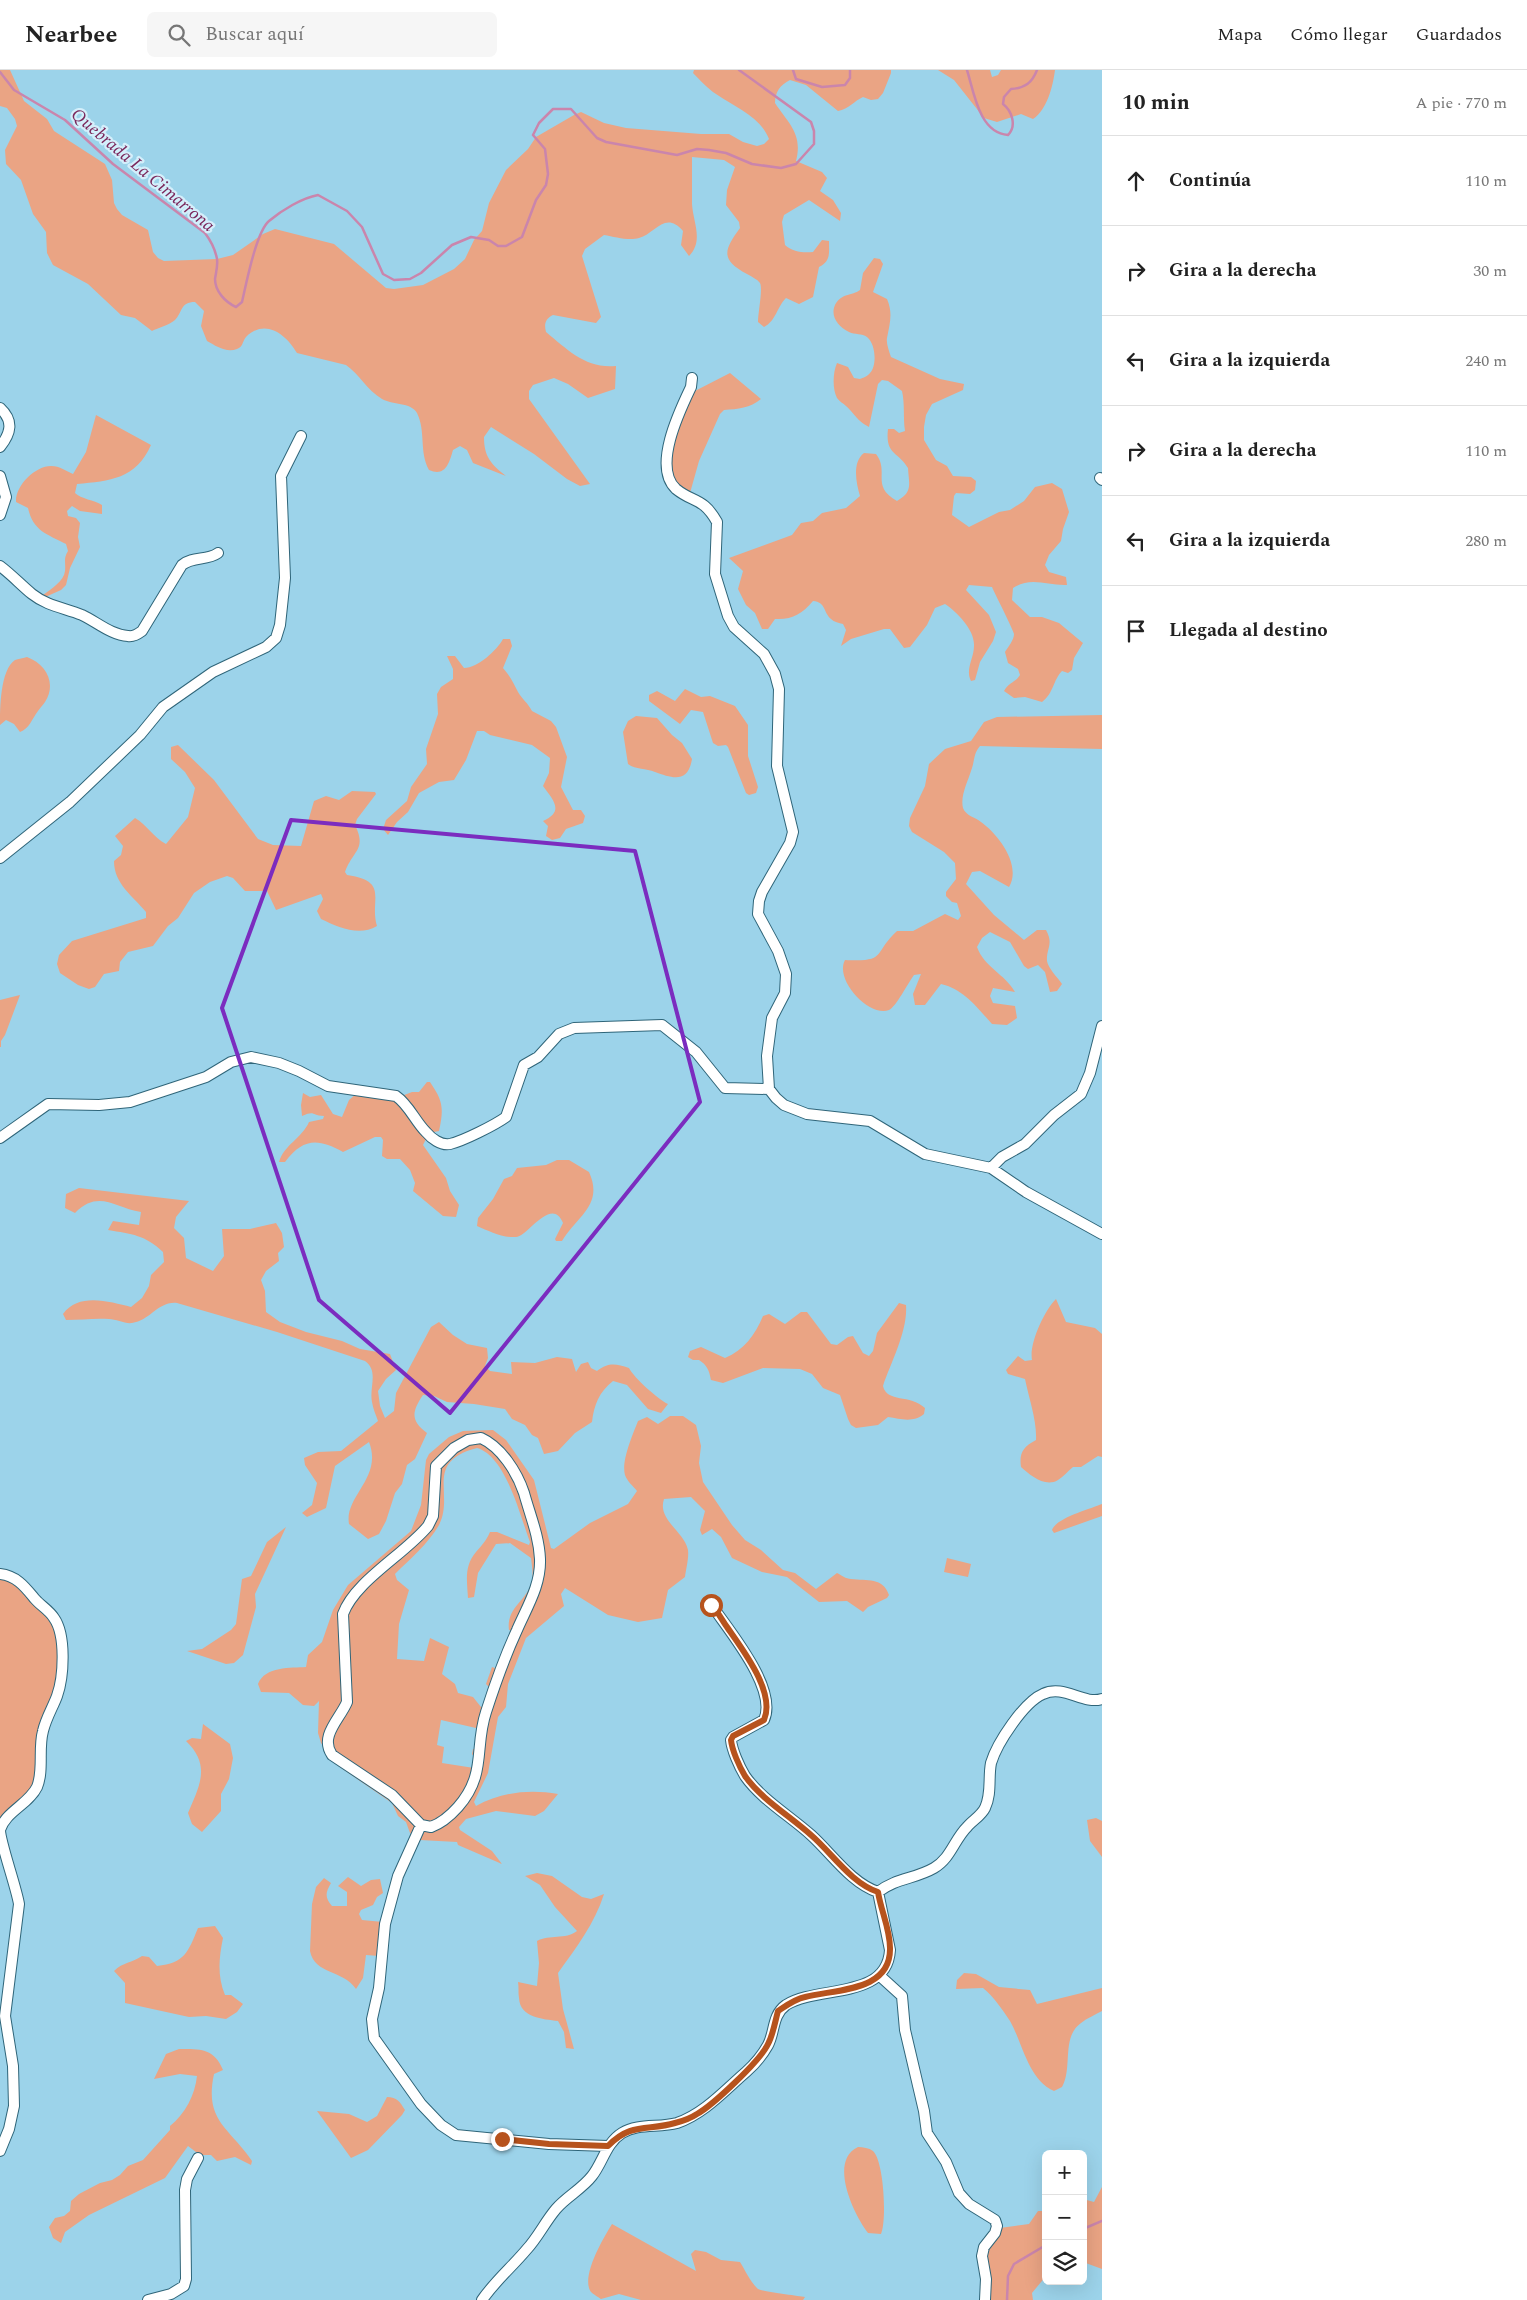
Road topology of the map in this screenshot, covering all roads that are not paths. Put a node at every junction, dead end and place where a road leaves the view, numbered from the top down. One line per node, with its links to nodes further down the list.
1 (692, 378): 11 (street)
2 (0, 408): 4 (street)
3 (301, 436): 9 (street)
4 (0, 447)
5 (0, 476): 6 (street)
6 (0, 514)
7 (218, 553): 8 (street)
8 (0, 566)
9 (0, 858)
10 (1102, 1026): 13 (street)
11 (769, 1089): 12 (street); 13 (street)
12 (0, 1138)
13 (991, 1168): 14 (street)
14 (1102, 1234)
15 (0, 1574): 22 (street)
16 (706, 1605): 19 (street)
17 (1102, 1699): 19 (street)
18 (421, 1825): 18 (street); 21 (street)
19 (878, 1892): 20 (street)
20 (880, 1976): 21 (street); 26 (street)
21 (608, 2146): 25 (street)
22 (0, 2151)
23 (198, 2158): 24 (street)
24 (148, 2300)
25 (482, 2300)
26 (985, 2300)

